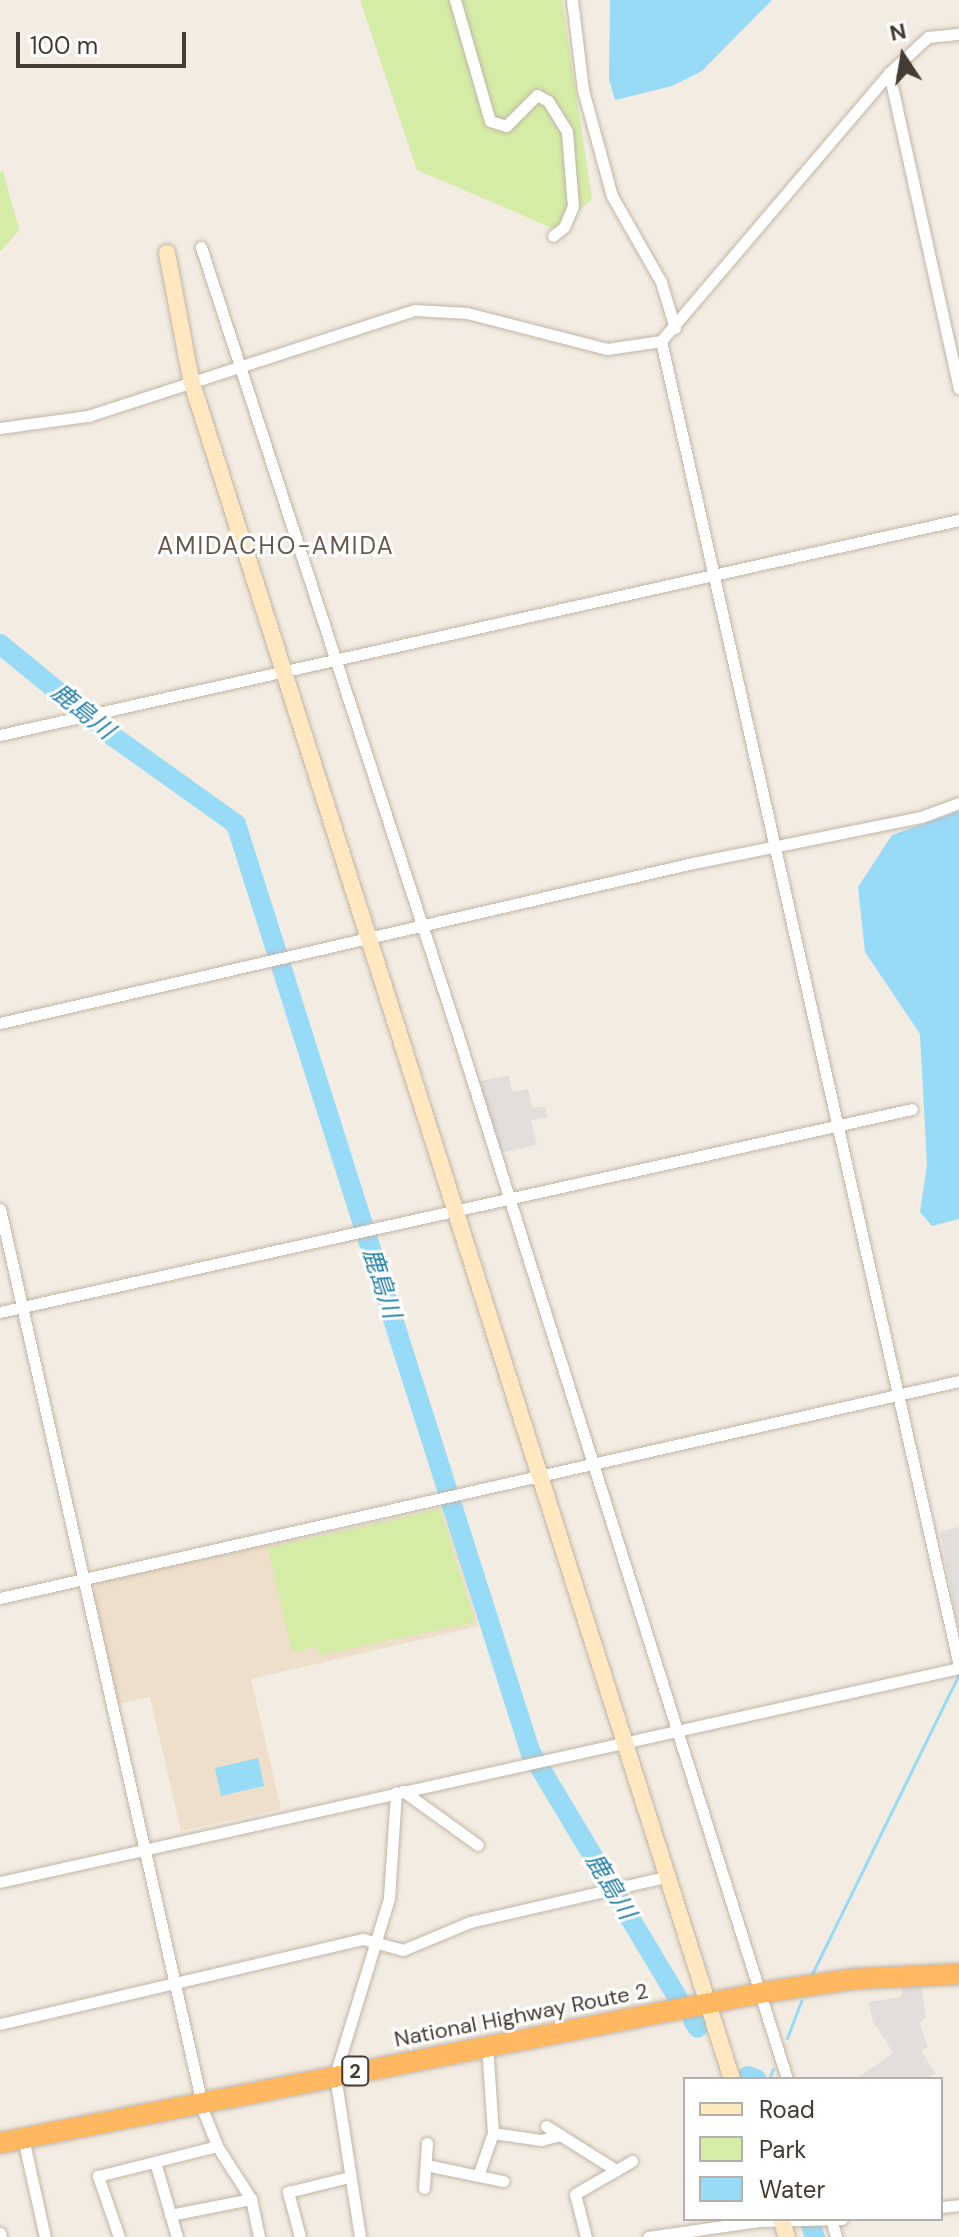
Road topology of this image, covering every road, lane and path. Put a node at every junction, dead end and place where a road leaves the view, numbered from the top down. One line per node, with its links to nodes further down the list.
1 (455, 0): 5 (street)
2 (572, 0): 8 (street)
3 (959, 34): 4 (street)
4 (889, 73): 8 (street); 12 (street)
5 (553, 236)
6 (201, 247): 10 (street)
7 (167, 253): 11 (street)
8 (675, 328): 9 (street)
9 (661, 341): 10 (street); 15 (street)
10 (240, 363): 11 (street); 16 (street)
11 (191, 380): 13 (street); 17 (street)
12 (959, 388)
13 (0, 428)
14 (959, 520): 15 (street)
15 (713, 572): 16 (street); 20 (street)
16 (332, 662): 17 (street); 21 (street)
17 (284, 676): 18 (street); 22 (street)
18 (0, 735)
19 (959, 803): 20 (street)
20 (777, 845): 21 (street); 25 (street)
21 (420, 929): 22 (street); 26 (street)
22 (369, 941): 23 (street); 28 (street)
23 (0, 1023)
24 (912, 1109): 25 (street)
25 (839, 1124): 26 (street); 32 (street)
26 (506, 1199): 28 (street); 33 (street)
27 (0, 1209): 29 (street)
28 (455, 1209): 29 (street); 34 (street)
29 (22, 1307): 30 (street); 35 (street)
30 (0, 1312)
31 (959, 1381): 32 (street)
32 (897, 1394): 33 (street); 37 (street)
33 (590, 1464): 34 (street); 38 (street)
34 (541, 1476): 35 (street); 39 (street)
35 (85, 1581): 36 (street); 42 (street)
36 (0, 1598)
37 (959, 1667): 38 (street)
38 (673, 1731): 39 (street); 48 (street)
39 (628, 1743): 40 (street); 43 (street)
40 (399, 1791): 41 (street); 42 (street); 45 (street)
41 (478, 1845)
42 (145, 1850): 44 (street); 47 (street)
43 (669, 1876): 45 (street); 49 (street)
44 (0, 1882)
45 (372, 1942): 47 (street); 52 (street)
46 (959, 1974): 48 (highway, National Highway Route 2 / 2)
47 (176, 1984): 50 (street); 55 (street)
48 (760, 1993): 49 (highway, National Highway Route 2 / 2); 54 (street)
49 (711, 2005): 51 (highway, National Highway Route 2 / 2); 53 (street)
50 (0, 2024)
51 (487, 2046): 52 (highway, National Highway Route 2 / 2); 57 (street)
52 (335, 2075): 55 (highway, National Highway Route 2 / 2); 68 (street)
53 (731, 2077)
54 (786, 2077)
55 (203, 2103): 59 (highway, National Highway Route 2 / 2); 62 (street)
56 (546, 2126): 58 (street)
57 (493, 2133): 58 (street); 67 (street)
58 (560, 2135): 66 (street)
59 (23, 2138): 60 (highway, National Highway Route 2 / 2); 77 (street)
60 (0, 2143)
61 (427, 2143): 65 (street)
62 (217, 2146): 64 (street); 71 (street)
63 (632, 2161): 66 (street)
64 (155, 2162): 72 (street); 78 (street)
65 (426, 2165): 67 (street); 70 (street)
66 (616, 2170): 83 (street)
67 (478, 2176): 69 (street)
68 (349, 2177): 81 (street); 82 (street)
69 (503, 2181)
70 (424, 2188)
71 (251, 2199): 72 (street); 80 (street)
72 (170, 2215): 79 (street)
73 (825, 2221): 75 (street)
74 (721, 2223): 75 (street); 76 (street)
75 (786, 2227): 85 (street)
76 (692, 2234): 84 (street)
77 (45, 2237)
78 (119, 2237)
79 (177, 2237)
80 (259, 2237)
81 (300, 2237)
82 (360, 2237)
83 (586, 2237)
84 (648, 2237)
85 (794, 2237)

